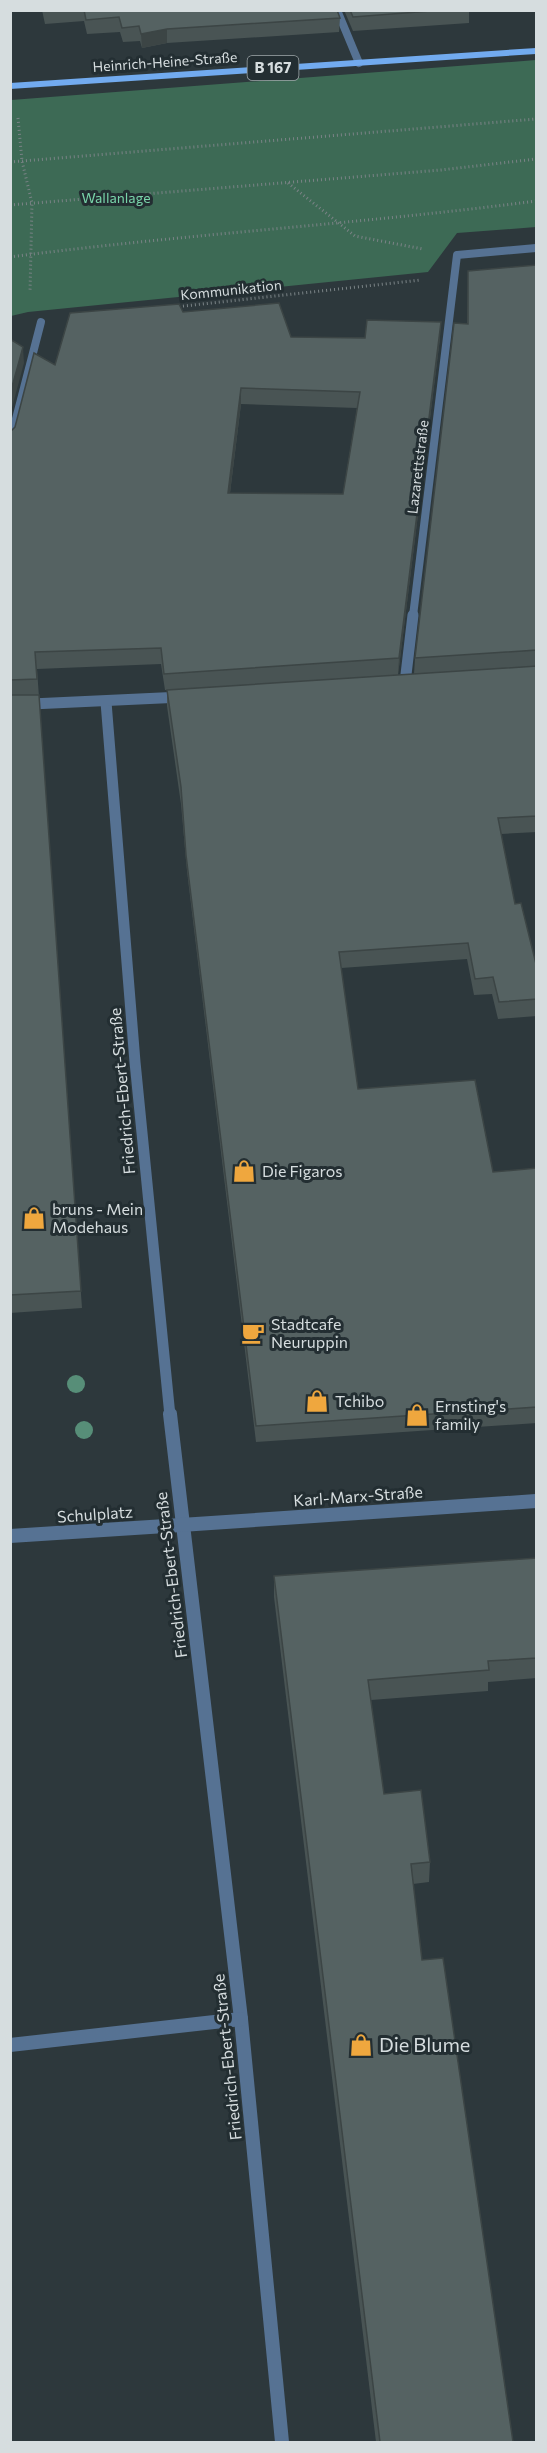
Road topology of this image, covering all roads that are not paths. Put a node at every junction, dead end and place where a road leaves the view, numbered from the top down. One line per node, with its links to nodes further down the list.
1 (337, 10): 3 (street)
2 (537, 51): 3 (main road, Heinrich-Heine-Straße / B 167)
3 (359, 63): 4 (main road, Heinrich-Heine-Straße / B 167)
4 (10, 86)
5 (537, 248): 8 (street, Lazarettstraße)
6 (37, 322): 7 (street)
7 (10, 442)
8 (393, 684)
9 (192, 696): 10 (street)
10 (106, 702): 11 (street); 13 (street, Friedrich-Ebert-Straße)
11 (10, 705)
12 (537, 1501): 13 (street, Karl-Marx-Straße)
13 (181, 1525): 14 (street, Schulplatz); 15 (street, Friedrich-Ebert-Straße)
14 (10, 1536)
15 (241, 2019): 16 (street); 17 (street, Friedrich-Ebert-Straße)
16 (10, 2045)
17 (282, 2442)

